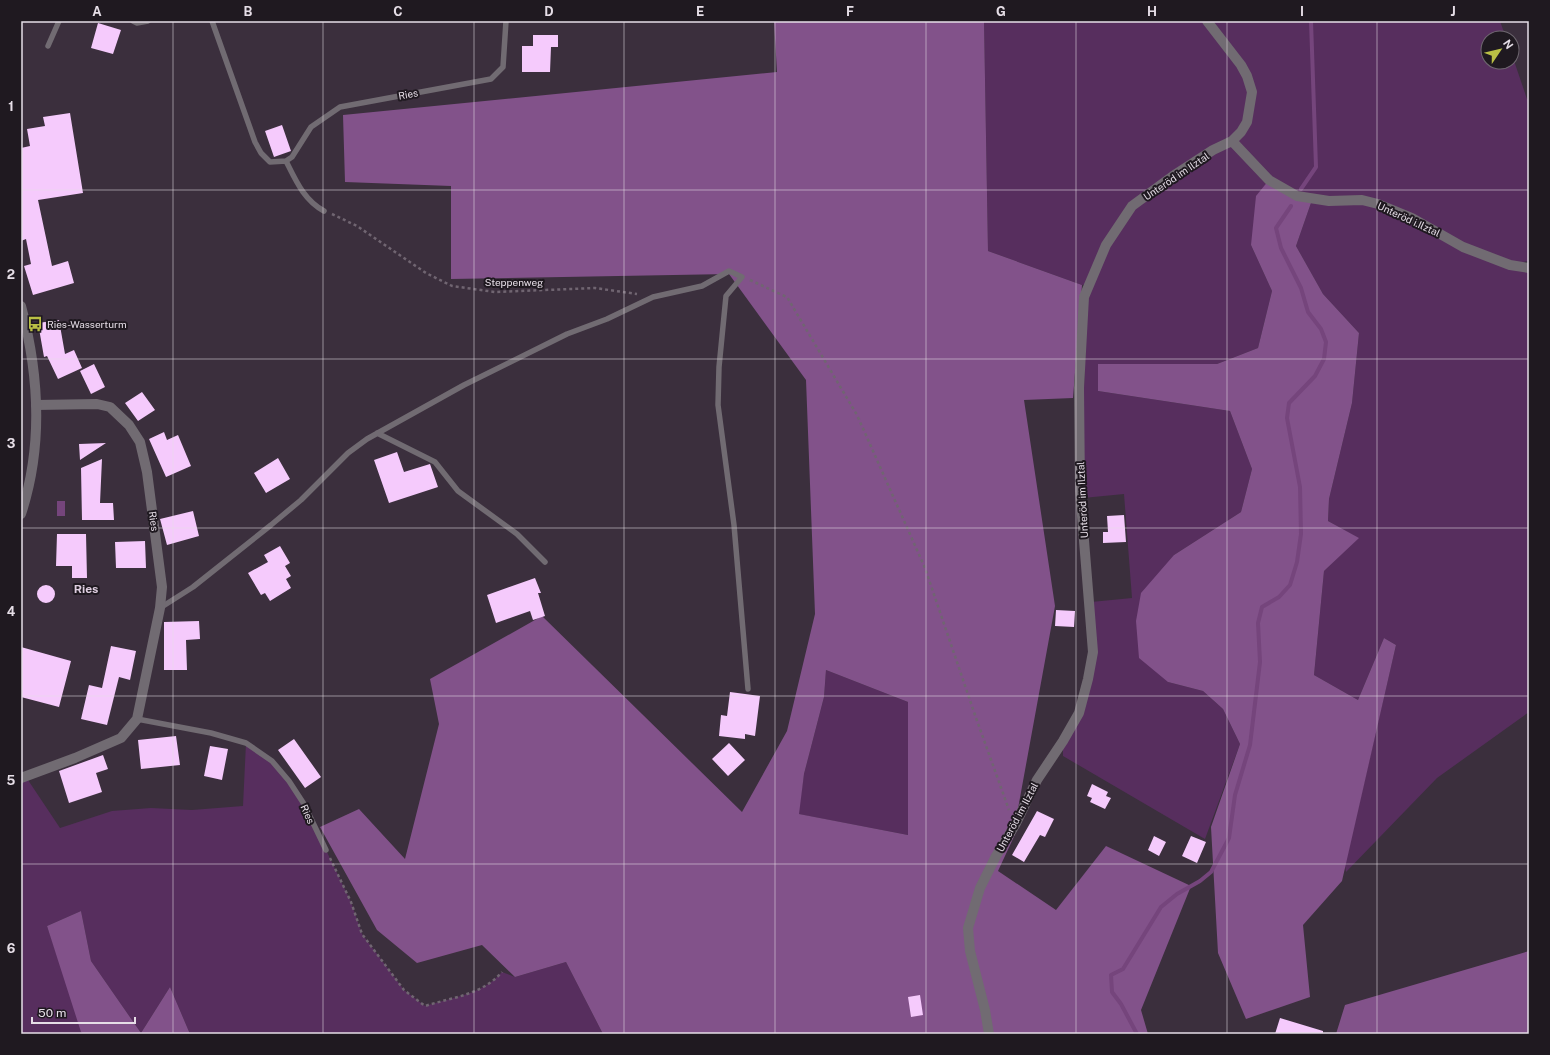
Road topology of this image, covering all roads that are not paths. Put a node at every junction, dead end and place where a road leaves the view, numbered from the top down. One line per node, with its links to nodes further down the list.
1 (59, 21): 7 (lane)
2 (133, 21): 3 (lane)
3 (148, 21)
4 (212, 21): 9 (lane)
5 (506, 21): 9 (lane, Ries)
6 (1206, 21): 8 (street, Unteröd im Ilztal)
7 (48, 46)
8 (1232, 141): 11 (street, Unteröd i.Ilztal); 22 (street, Unteröd im Ilztal)
9 (286, 161): 10 (lane)
10 (324, 211)
11 (1529, 268)
12 (21, 306): 13 (street)
13 (36, 405): 15 (street); 17 (street, Ries)
14 (377, 433): 16 (lane); 17 (lane); 18 (lane)
15 (21, 514)
16 (545, 562)
17 (160, 608): 19 (street, Ries)
18 (748, 689)
19 (137, 719): 20 (street, Ries); 21 (lane, Ries)
20 (21, 778)
21 (326, 850)
22 (989, 1034)

